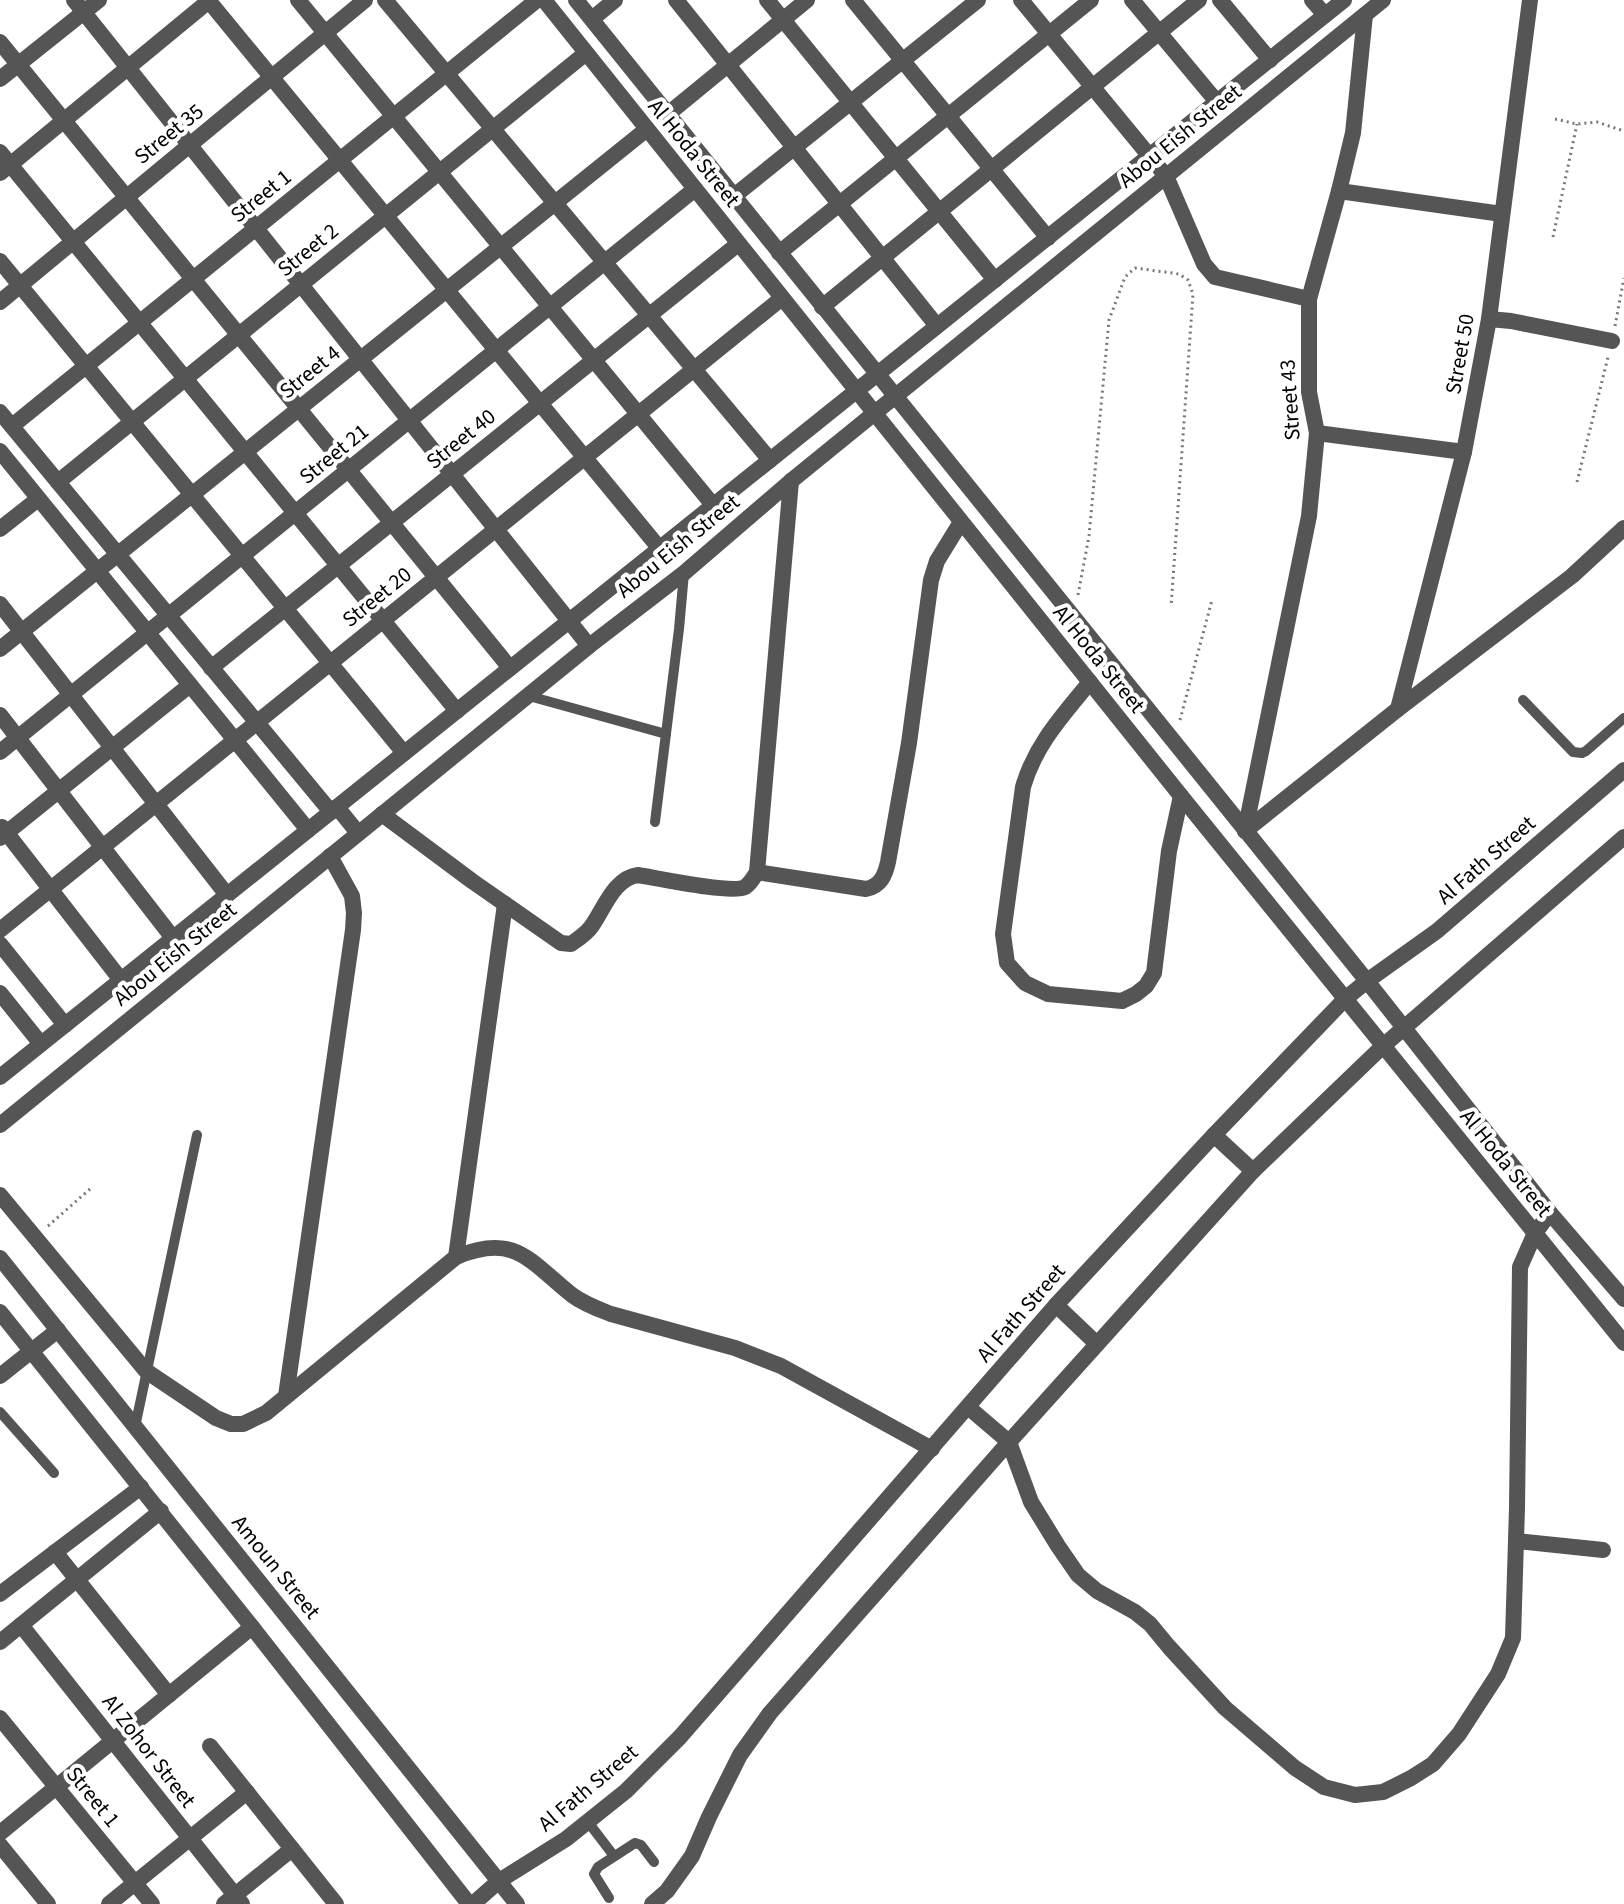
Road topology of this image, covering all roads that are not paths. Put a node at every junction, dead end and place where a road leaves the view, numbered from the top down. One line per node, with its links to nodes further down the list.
1 (99, 0): 24 (street)
2 (209, 0): 38 (street); 40 (street)
3 (298, 0): 29 (street)
4 (365, 0): 29 (street, Street 35)
5 (385, 0): 39 (street)
6 (537, 0): 39 (street, Street 1)
7 (544, 0): 33 (street, Al Hoda Street)
8 (576, 0): 27 (street, Al Hoda Street)
9 (615, 0): 27 (street)
10 (676, 0): 37 (street)
11 (767, 0): 28 (street)
12 (807, 0): 28 (street)
13 (853, 0): 35 (street)
14 (978, 0): 35 (street)
15 (1021, 0): 31 (street)
16 (1091, 0): 31 (street)
17 (1132, 0): 30 (street)
18 (1199, 0): 30 (street)
19 (1220, 0): 34 (street)
20 (1312, 0): 25 (street)
21 (1344, 0): 25 (street, Abou Eish Street)
22 (1383, 0): 26 (street, Abou Eish Street)
23 (1530, 0): 67 (street, Street 50)
24 (79, 6): 36 (street); 38 (street)
25 (1325, 15): 34 (street, Abou Eish Street)
26 (1365, 15): 59 (street, Abou Eish Street); 61 (street, Street 43)
27 (592, 19): 45 (street, Al Hoda Street)
28 (783, 20): 37 (street); 44 (street)
29 (325, 33): 40 (street, Street 35); 46 (street)
30 (1159, 33): 42 (street); 43 (street)
31 (1049, 34): 42 (street); 47 (street)
32 (0, 42): 36 (street)
33 (586, 53): 49 (street, Street 2); 50 (street, Al Hoda Street)
34 (1270, 60): 43 (street, Abou Eish Street)
35 (903, 61): 44 (street); 47 (street)
36 (18, 65): 41 (street); 48 (street)
37 (728, 65): 45 (street); 52 (street)
38 (128, 68): 48 (street); 51 (street)
39 (446, 73): 46 (street, Street 1); 49 (street)
40 (272, 77): 51 (street, Street 35); 55 (street)
41 (0, 79)
42 (1093, 87): 53 (street); 57 (street)
43 (1217, 102): 53 (street, Abou Eish Street)
44 (850, 103): 52 (street); 54 (street)
45 (668, 114): 62 (street, Al Hoda Street)
46 (394, 116): 55 (street, Street 1); 58 (street)
47 (948, 116): 54 (street); 57 (street)
48 (63, 120): 56 (street); 63 (street)
49 (493, 129): 58 (street, Street 2); 64 (street)
50 (647, 129): 60 (street, Al Hoda Street); 64 (street, Street 4)
51 (190, 145): 63 (street, Street 35); 69 (street)
52 (794, 148): 62 (street); 65 (street)
53 (1150, 156): 59 (street); 70 (street, Abou Eish Street)
54 (896, 158): 65 (street); 66 (street)
55 (340, 160): 68 (street); 69 (street, Street 1)
56 (3, 163): 71 (street)
57 (992, 169): 66 (street); 70 (street)
58 (440, 172): 68 (street, Street 2); 73 (street)
59 (1166, 176): 84 (street); 102 (street, Abou Eish Street)
60 (695, 189): 72 (street, Al Hoda Street); 77 (street, Street 21)
61 (1339, 191): 67 (street); 84 (street, Street 43)
62 (734, 196): 74 (street, Al Hoda Street)
63 (126, 197): 71 (street, Street 35); 78 (street)
64 (555, 203): 73 (street, Street 4); 77 (street)
65 (839, 204): 74 (street); 75 (street)
66 (939, 212): 75 (street); 79 (street)
67 (1502, 214): 89 (street, Street 50)
68 (386, 216): 81 (street, Street 2); 82 (street)
69 (256, 228): 78 (street, Street 1); 81 (street)
70 (1048, 238): 79 (street, Abou Eish Street)
71 (73, 242): 80 (street, Street 35); 90 (street)
72 (738, 244): 83 (street, Al Hoda Street); 88 (street, Street 40)
73 (501, 247): 82 (street, Street 4); 86 (street)
74 (779, 253): 87 (street, Al Hoda Street)
75 (883, 258): 87 (street); 91 (street)
76 (0, 261): 80 (street)
77 (605, 263): 86 (street, Street 21); 88 (street)
78 (193, 279): 90 (street, Street 1); 92 (street)
79 (995, 280): 91 (street, Abou Eish Street)
80 (20, 285): 85 (street, Street 35); 97 (street)
81 (301, 285): 92 (street, Street 2); 95 (street)
82 (447, 290): 94 (street); 95 (street, Street 4)
83 (782, 298): 98 (street, Street 20); 101 (street, Al Hoda Street)
84 (1309, 299): 111 (street, Street 43)
85 (0, 302)
86 (550, 307): 94 (street, Street 21); 96 (street)
87 (822, 307): 99 (street, Al Hoda Street)
88 (649, 315): 96 (street, Street 40); 98 (street)
89 (1489, 319): 93 (street); 114 (street, Street 50)
90 (140, 323): 97 (street, Street 1); 100 (street)
91 (937, 326): 99 (street, Abou Eish Street)
92 (239, 335): 100 (street, Street 2); 104 (street)
93 (1612, 341)
94 (496, 350): 103 (street); 108 (street, Street 21)
95 (360, 360): 104 (street, Street 4); 108 (street)
96 (594, 360): 103 (street, Street 40); 106 (street)
97 (86, 366): 109 (street); 110 (street, Street 1)
98 (693, 369): 106 (street, Street 20); 116 (street)
99 (877, 375): 101 (street, Abou Eish Street); 102 (street, Al Hoda Street)
100 (186, 379): 109 (street, Street 2); 113 (street)
101 (856, 391): 107 (street, Al Hoda Street); 116 (street, Abou Eish Street)
102 (895, 397): 107 (street, Abou Eish Street); 173 (street, Al Hoda Street)
103 (540, 403): 115 (street); 118 (street, Street 40)
104 (299, 409): 113 (street, Street 4); 117 (street)
105 (0, 412): 110 (street)
106 (638, 414): 115 (street, Street 20); 123 (street)
107 (874, 414): 119 (street, Abou Eish Street); 125 (street, Al Hoda Street)
108 (409, 421): 117 (street, Street 21); 118 (street)
109 (132, 422): 120 (street, Street 2); 121 (street)
110 (12, 426): 120 (street)
111 (1317, 433): 114 (street); 173 (street, Street 43)
112 (0, 451): 122 (street)
113 (246, 452): 121 (street, Street 4); 124 (street)
114 (1464, 452): 154 (street, Street 50)
115 (584, 457): 129 (street, Street 20); 130 (street)
116 (770, 460): 123 (street, Abou Eish Street)
117 (349, 470): 124 (street, Street 21); 126 (street)
118 (452, 474): 126 (street, Street 40); 129 (street)
119 (791, 481): 135 (street, Abou Eish Street); 179 (street)
120 (58, 482): 131 (street)
121 (192, 495): 131 (street, Street 4); 132 (street)
122 (38, 499): 128 (street); 134 (street)
123 (713, 505): 130 (street, Abou Eish Street)
124 (296, 513): 132 (street, Street 21); 133 (street)
125 (961, 522): 149 (street, Al Hoda Street); 179 (street)
126 (392, 523): 133 (street, Street 40); 136 (street)
127 (1624, 528): 154 (street)
128 (0, 529)
129 (495, 529): 136 (street, Street 20); 141 (street)
130 (660, 549): 141 (street, Abou Eish Street)
131 (118, 554): 134 (street, Street 4); 139 (street)
132 (242, 556): 138 (street); 139 (street, Street 21)
133 (338, 565): 138 (street, Street 40); 140 (street)
134 (97, 571): 142 (street, Street 4); 143 (street)
135 (684, 573): 144 (street, Abou Eish Street); 159 (lane)
136 (436, 577): 140 (street, Street 20); 148 (street)
137 (0, 604): 142 (street)
138 (285, 608): 146 (street); 147 (street, Street 40)
139 (168, 616): 143 (street, Street 21); 147 (street)
140 (383, 620): 146 (street, Street 20); 155 (street)
141 (569, 621): 144 (street); 148 (street, Abou Eish Street)
142 (22, 632): 145 (street, Street 4); 151 (street)
143 (148, 633): 150 (street); 151 (street, Street 21)
144 (589, 646): 152 (street, Abou Eish Street)
145 (0, 649)
146 (330, 663): 158 (street, Street 20); 164 (street)
147 (211, 668): 158 (street)
148 (510, 668): 155 (street, Abou Eish Street)
149 (1090, 682): 167 (street, Al Hoda Street); 167 (street)
150 (190, 685): 161 (street); 162 (street)
151 (71, 695): 160 (street, Street 21); 162 (street)
152 (529, 696): 159 (lane); 170 (street, Abou Eish Street)
153 (1523, 700): 157 (lane)
154 (1398, 709): 173 (street)
155 (457, 711): 164 (street, Abou Eish Street)
156 (0, 715): 160 (street)
157 (1624, 718)
158 (256, 723): 161 (street, Street 20); 169 (street)
159 (666, 734): 171 (lane)
160 (18, 738): 163 (street, Street 21); 166 (street)
161 (235, 740): 168 (street, Street 20); 172 (street)
162 (112, 748): 166 (street); 168 (street)
163 (0, 752)
164 (404, 753): 169 (street, Abou Eish Street)
165 (1624, 770): 187 (street, Al Fath Street)
166 (59, 791): 174 (street); 177 (street)
167 (1181, 796): 189 (street, Al Hoda Street)
168 (156, 804): 177 (street, Street 20); 181 (street)
169 (334, 810): 172 (street, Abou Eish Street); 175 (street)
170 (382, 814): 175 (street, Abou Eish Street); 182 (street)
171 (655, 822)
172 (308, 830): 181 (street, Abou Eish Street)
173 (1245, 831): 187 (street, Al Hoda Street)
174 (2, 832): 180 (street)
175 (358, 833): 178 (street, Abou Eish Street)
176 (1624, 837): 191 (street)
177 (103, 847): 180 (street, Street 20); 184 (street)
178 (330, 856): 195 (street, Abou Eish Street); 213 (street)
179 (757, 872): 182 (street)
180 (50, 889): 183 (street, Street 20); 186 (street)
181 (227, 895): 184 (street, Abou Eish Street)
182 (505, 904): 202 (street)
183 (0, 930)
184 (173, 938): 186 (street, Abou Eish Street)
185 (0, 944): 190 (street)
186 (121, 980): 190 (street, Abou Eish Street)
187 (1367, 981): 189 (street, Al Fath Street); 191 (street, Al Hoda Street)
188 (0, 993): 192 (street)
189 (1345, 999): 193 (street, Al Hoda Street); 197 (street, Al Fath Street)
190 (65, 1025): 192 (street, Abou Eish Street)
191 (1403, 1028): 193 (street); 200 (street, Al Hoda Street)
192 (41, 1044): 194 (street, Abou Eish Street)
193 (1383, 1046): 198 (street); 201 (street, Al Hoda Street)
194 (0, 1077)
195 (0, 1125)
196 (197, 1135): 211 (lane)
197 (1214, 1135): 198 (street); 205 (street, Al Fath Street)
198 (1253, 1171): 209 (street)
199 (0, 1195): 211 (street)
200 (1550, 1213): 201 (street); 204 (street, Al Hoda Street)
201 (1535, 1233): 208 (street, Al Hoda Street); 222 (street)
202 (456, 1257): 213 (street); 218 (street)
203 (0, 1258): 207 (street, Amoun Street)
204 (1624, 1299)
205 (1056, 1305): 209 (street); 214 (street, Al Fath Street)
206 (0, 1312): 210 (street)
207 (58, 1330): 210 (street); 216 (street, Amoun Street)
208 (1624, 1343)
209 (1097, 1344): 217 (street)
210 (31, 1351): 212 (street); 220 (street)
211 (146, 1371): 213 (street); 216 (lane)
212 (0, 1376)
213 (286, 1396)
214 (968, 1407): 217 (street); 218 (street, Al Fath Street)
215 (0, 1412): 219 (lane)
216 (135, 1427): 243 (street, Amoun Street)
217 (1009, 1442): 222 (street); 253 (street)
218 (932, 1449): 236 (street, Al Fath Street)
219 (54, 1473)
220 (141, 1487): 221 (street); 224 (street)
221 (161, 1511): 225 (street); 228 (street)
222 (1516, 1541): 223 (street)
223 (1603, 1550)
224 (55, 1552): 225 (street); 226 (street)
225 (77, 1579): 227 (street); 230 (street)
226 (0, 1594)
227 (21, 1625): 229 (street); 232 (street, Al Zohor Street)
228 (252, 1627): 230 (street); 251 (street)
229 (0, 1642)
230 (169, 1695): 232 (street)
231 (0, 1718): 234 (street, Street 1)
232 (113, 1741): 234 (street); 238 (street, Al Zohor Street)
233 (210, 1746): 235 (street)
234 (56, 1786): 237 (street); 244 (street, Street 1)
235 (247, 1792): 238 (street); 240 (street)
236 (588, 1822): 241 (lane); 243 (street, Al Fath Street)
237 (0, 1833)
238 (190, 1839): 244 (street); 246 (street, Al Zohor Street)
239 (0, 1845): 248 (street)
240 (292, 1849): 246 (street); 247 (street)
241 (614, 1856): 242 (lane); 245 (lane)
242 (654, 1862)
243 (499, 1881): 251 (street, Al Fath Street); 252 (street, Amoun Street)
244 (135, 1883): 249 (street); 250 (street, Street 1)
245 (609, 1898)
246 (234, 1901)
247 (331, 1902)
248 (48, 1904)
249 (109, 1904)
250 (152, 1904)
251 (471, 1904)
252 (517, 1904)
253 (652, 1904)

